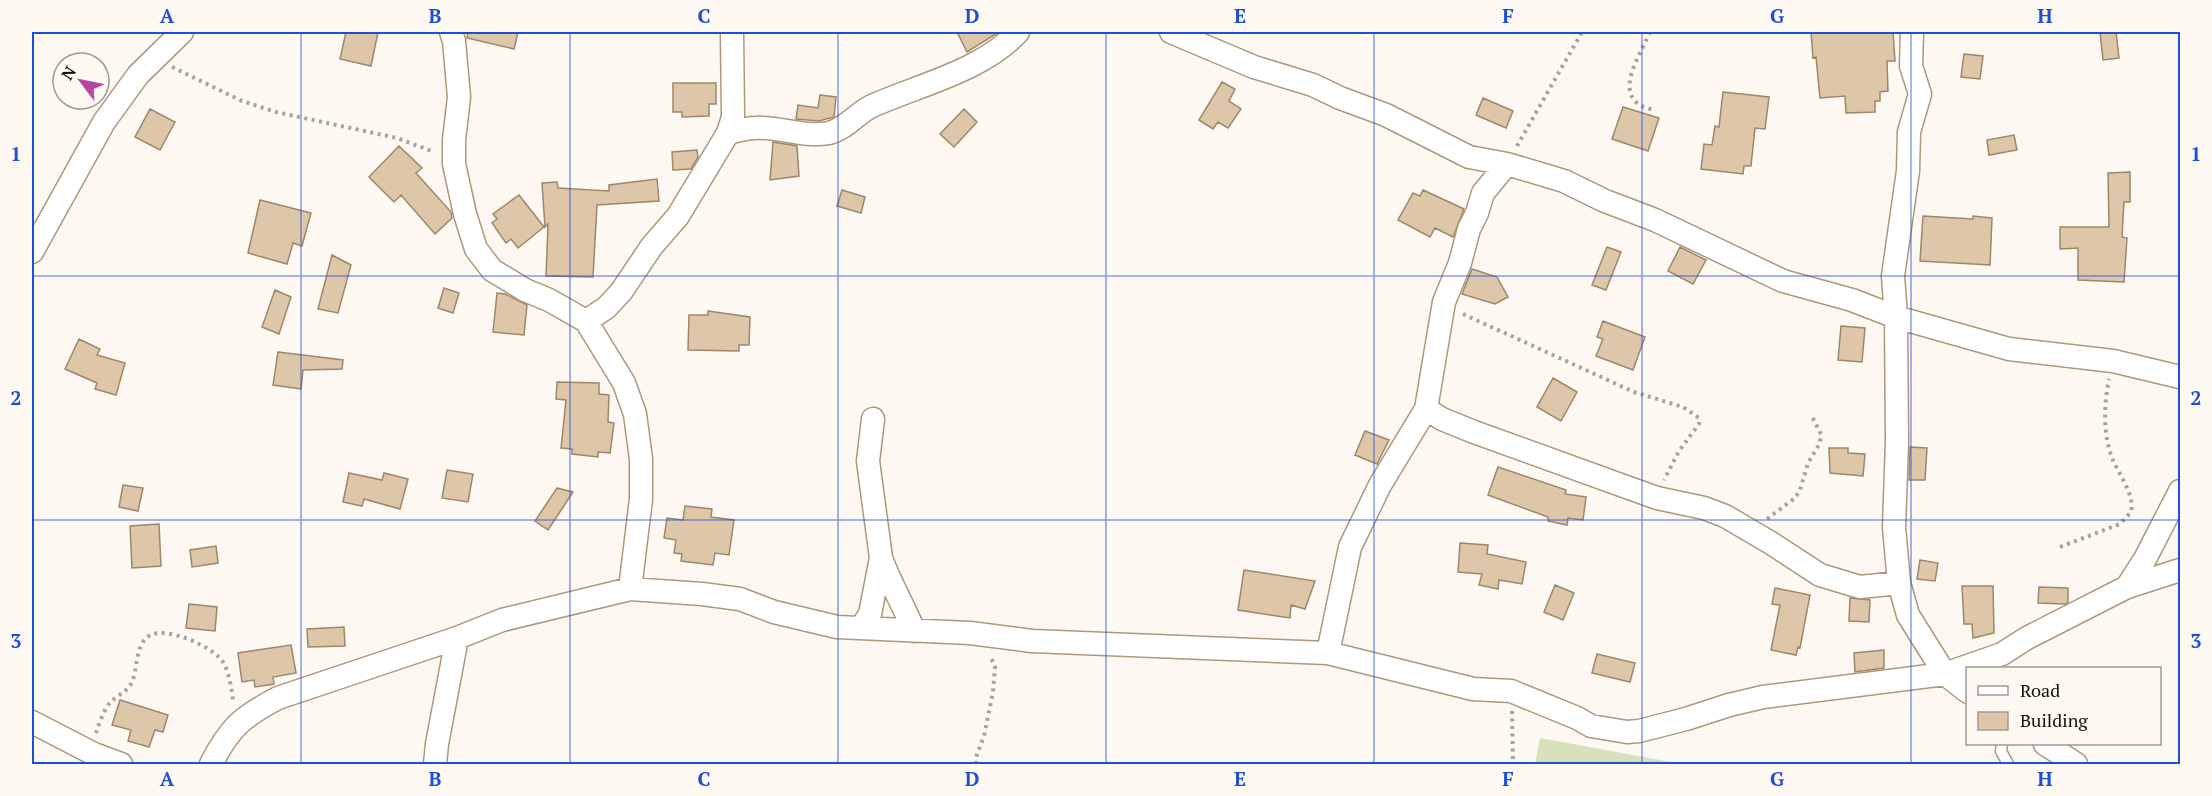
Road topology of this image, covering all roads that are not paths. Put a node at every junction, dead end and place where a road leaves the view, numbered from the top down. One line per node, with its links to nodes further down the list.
1 (182, 32): 9 (street)
2 (452, 32): 11 (street)
3 (732, 32): 7 (street)
4 (1018, 32): 7 (street)
5 (1171, 32): 8 (street)
6 (1912, 32): 10 (street)
7 (728, 133): 11 (street)
8 (1507, 164): 10 (street); 13 (street)
9 (32, 252)
10 (1896, 317): 12 (street); 18 (street)
11 (586, 321): 20 (street)
12 (2181, 377)
13 (1426, 410): 18 (street); 24 (street)
14 (873, 419): 16 (street)
15 (2181, 491): 19 (street)
16 (881, 558): 21 (street); 22 (street)
17 (2181, 570): 19 (street)
18 (1899, 584): 25 (street)
19 (2127, 587): 25 (street)
20 (630, 589): 21 (street); 23 (street)
21 (861, 628): 22 (street)
22 (914, 631): 24 (street)
23 (457, 638): 31 (street); 32 (street)
24 (1328, 653): 25 (street)
25 (1945, 674): 26 (street)
26 (1966, 690)
27 (32, 722): 30 (street)
28 (2002, 745): 33 (lane)
29 (2046, 745): 34 (street)
30 (121, 765)
31 (211, 765)
32 (435, 765)
33 (2008, 765)
34 (2076, 765)

